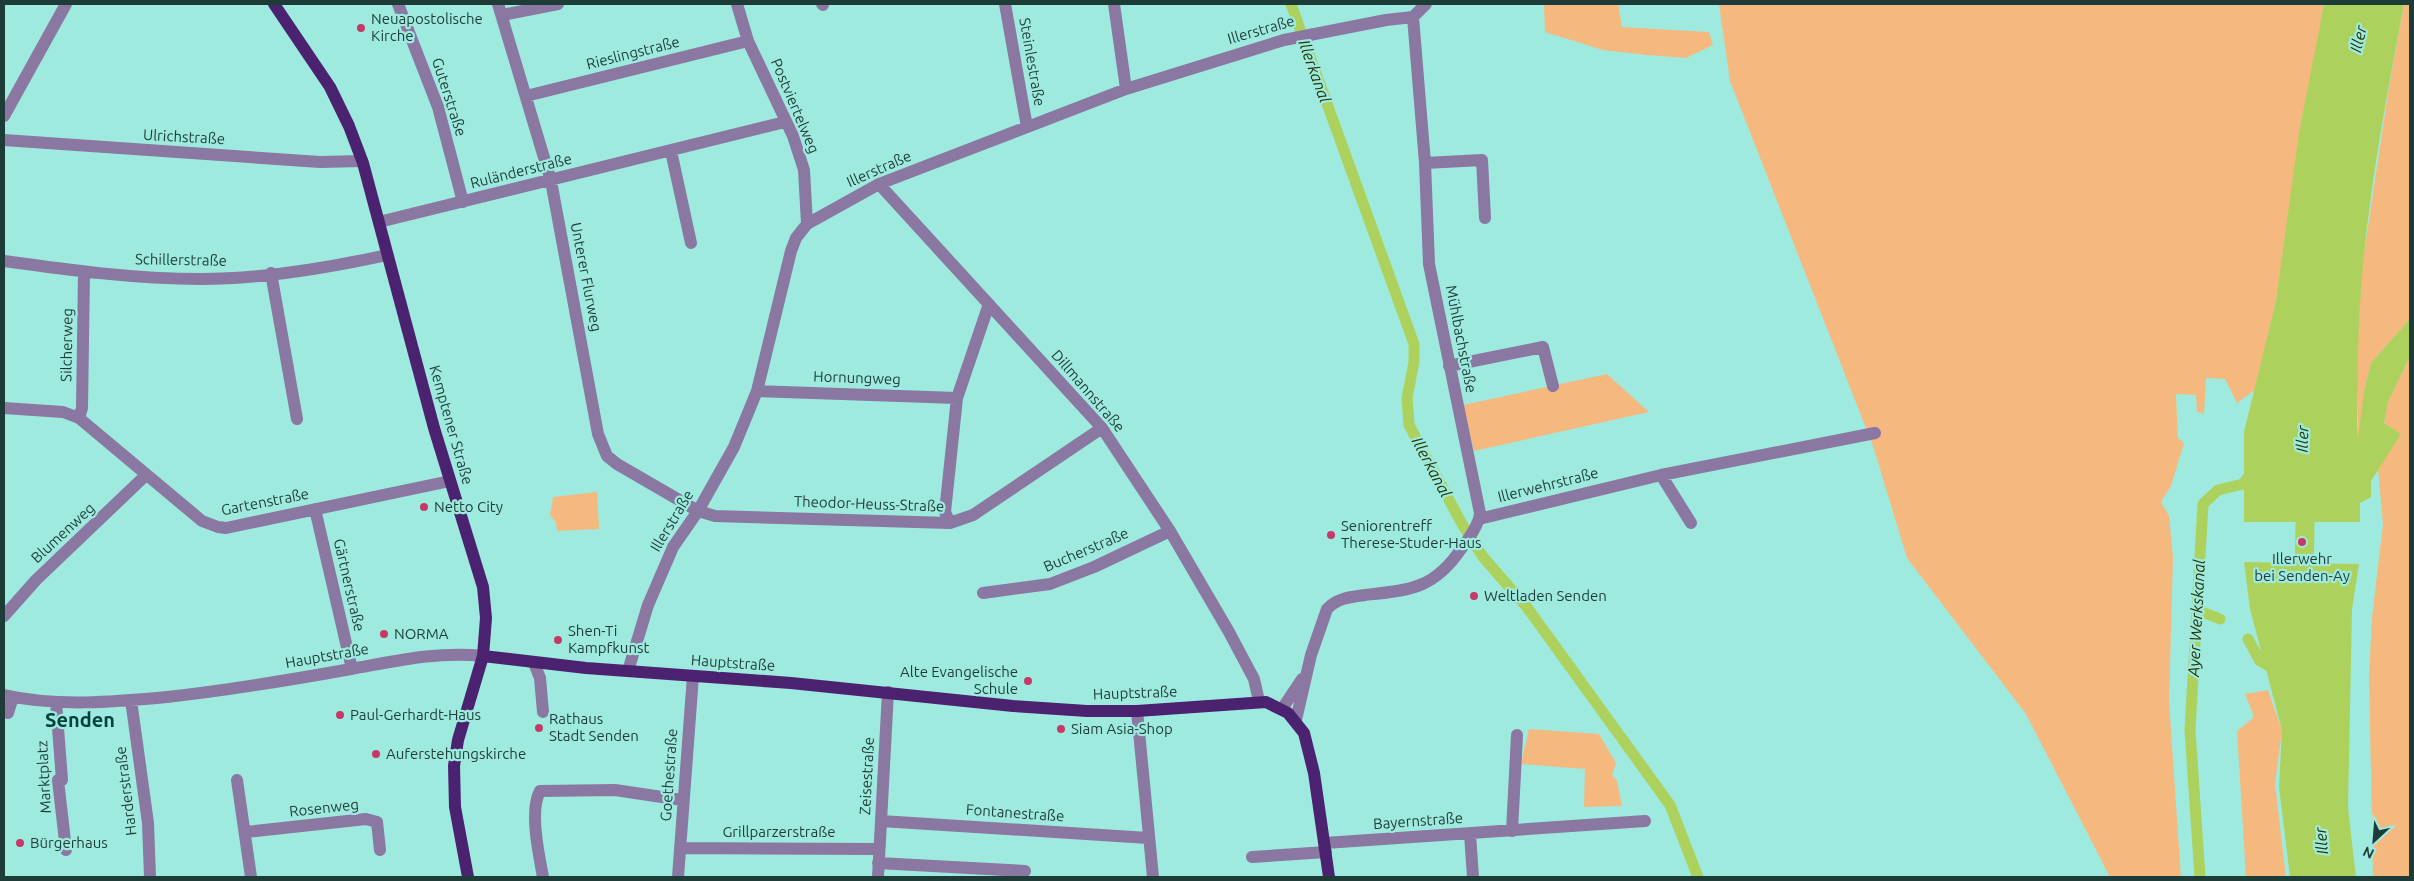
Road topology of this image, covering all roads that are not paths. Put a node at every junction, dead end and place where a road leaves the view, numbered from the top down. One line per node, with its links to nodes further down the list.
1 (66, 4): 14 (street)
2 (274, 4): 19 (main road, Kemptener Straße)
3 (398, 4): 23 (street, Guterstraße)
4 (558, 4): 9 (street)
5 (737, 4): 11 (street, Postviertelweg)
6 (1005, 4): 16 (street, Steinlestraße)
7 (1114, 4): 12 (street)
8 (1426, 4): 10 (street)
9 (500, 10): 13 (street, Unterer Flurweg)
10 (1413, 17): 12 (street, Illerstraße); 20 (street, Mühlbachstraße)
11 (748, 41): 13 (street, Rieslingstraße); 15 (street, Postviertelweg)
12 (1126, 89): 16 (street, Illerstraße)
13 (526, 96): 21 (street, Unterer Flurweg)
14 (4, 116)
15 (785, 122): 18 (street, Ruländerstraße); 26 (street, Postviertelweg)
16 (1027, 127): 22 (street, Illerstraße)
17 (4, 140): 19 (street, Ulrichstraße)
18 (671, 151): 21 (street, Ruländerstraße); 27 (street)
19 (362, 161): 25 (main road, Kemptener Straße)
20 (1425, 163): 24 (street); 33 (street, Mühlbachstraße)
21 (550, 181): 23 (street, Ruländerstraße); 46 (street, Unterer Flurweg)
22 (879, 184): 26 (street, Illerstraße); 32 (street, Dillmannstraße)
23 (463, 202): 25 (street, Ruländerstraße)
24 (1486, 218)
25 (379, 222): 28 (main road, Kemptener Straße)
26 (807, 224): 35 (street, Illerstraße)
27 (691, 242)
28 (387, 255): 31 (street, Schillerstraße); 44 (main road, Kemptener Straße)
29 (4, 261): 30 (street, Schillerstraße)
30 (84, 273): 31 (street, Schillerstraße); 38 (street, Silcherweg)
31 (271, 273): 39 (street)
32 (989, 304): 36 (street); 40 (street, Dillmannstraße)
33 (1449, 366): 34 (street); 47 (street, Mühlbachstraße)
34 (1553, 386)
35 (757, 391): 36 (street, Hornungweg); 46 (street, Illerstraße)
36 (956, 398): 48 (street)
37 (4, 408): 38 (street, Gartenstraße)
38 (79, 418): 42 (street, Gartenstraße)
39 (297, 419)
40 (1102, 428): 48 (street, Theodor-Heuss-Straße); 50 (street, Dillmannstraße)
41 (1874, 433): 43 (street, Illerwehrstraße)
42 (146, 474): 45 (street, Gartenstraße); 52 (street, Blumenweg)
43 (1661, 475): 47 (street, Illerwehrstraße); 49 (street)
44 (450, 481): 45 (street, Gartenstraße); 53 (main road, Kemptener Straße)
45 (316, 509): 55 (street, Gärtnerstraße)
46 (698, 511): 48 (street, Theodor-Heuss-Straße); 57 (street, Illerstraße)
47 (1478, 522): 56 (street)
48 (950, 523)
49 (1691, 523)
50 (1170, 531): 51 (street, Bucherstraße); 62 (street, Dillmannstraße)
51 (982, 593)
52 (4, 616)
53 (483, 656): 54 (main road, Hauptstraße); 55 (street, Hauptstraße); 88 (main road, Kemptener Straße)
54 (534, 663): 57 (main road, Hauptstraße); 66 (street)
55 (352, 669): 61 (street, Hauptstraße)
56 (1307, 670): 64 (street); 68 (street)
57 (628, 672): 58 (main road, Hauptstraße)
58 (693, 676): 59 (main road, Hauptstraße); 71 (street, Goethestraße)
59 (888, 692): 65 (main road, Hauptstraße); 72 (street, Zeisestraße)
60 (8, 696): 63 (street, Hauptstraße); 67 (street)
61 (132, 700): 63 (street, Hauptstraße); 86 (street, Harderstraße)
62 (1259, 701): 64 (main road, Hauptstraße); 65 (main road, Hauptstraße)
63 (56, 702): 81 (street, Marktplatz)
64 (1282, 709): 68 (main road, Hauptstraße)
65 (1137, 711): 77 (street)
66 (542, 712)
67 (8, 713)
68 (1296, 720): 79 (main road, Hauptstraße)
69 (1517, 735): 74 (street)
70 (237, 780): 75 (street)
71 (682, 800): 78 (street, Goethestraße); 89 (street)
72 (880, 821): 77 (street, Fontanestraße); 80 (street, Zeisestraße)
73 (1645, 821): 74 (street, Bayernstraße)
74 (1512, 831): 76 (street, Bayernstraße)
75 (246, 832): 82 (street, Rosenweg); 87 (street)
76 (1470, 834): 79 (street, Bayernstraße); 94 (street)
77 (1148, 838): 92 (street)
78 (680, 848): 80 (street, Grillparzerstraße); 90 (street, Goethestraße)
79 (1325, 848): 83 (street, Bayernstraße); 93 (main road, Hauptstraße)
80 (879, 849): 84 (street, Zeisestraße)
81 (66, 850)
82 (380, 850)
83 (1252, 857)
84 (878, 863): 85 (street); 91 (street, Zeisestraße)
85 (1025, 871)
86 (150, 877)
87 (251, 877)
88 (468, 877)
89 (543, 877)
90 (678, 877)
91 (878, 877)
92 (1153, 877)
93 (1329, 877)
94 (1473, 877)

